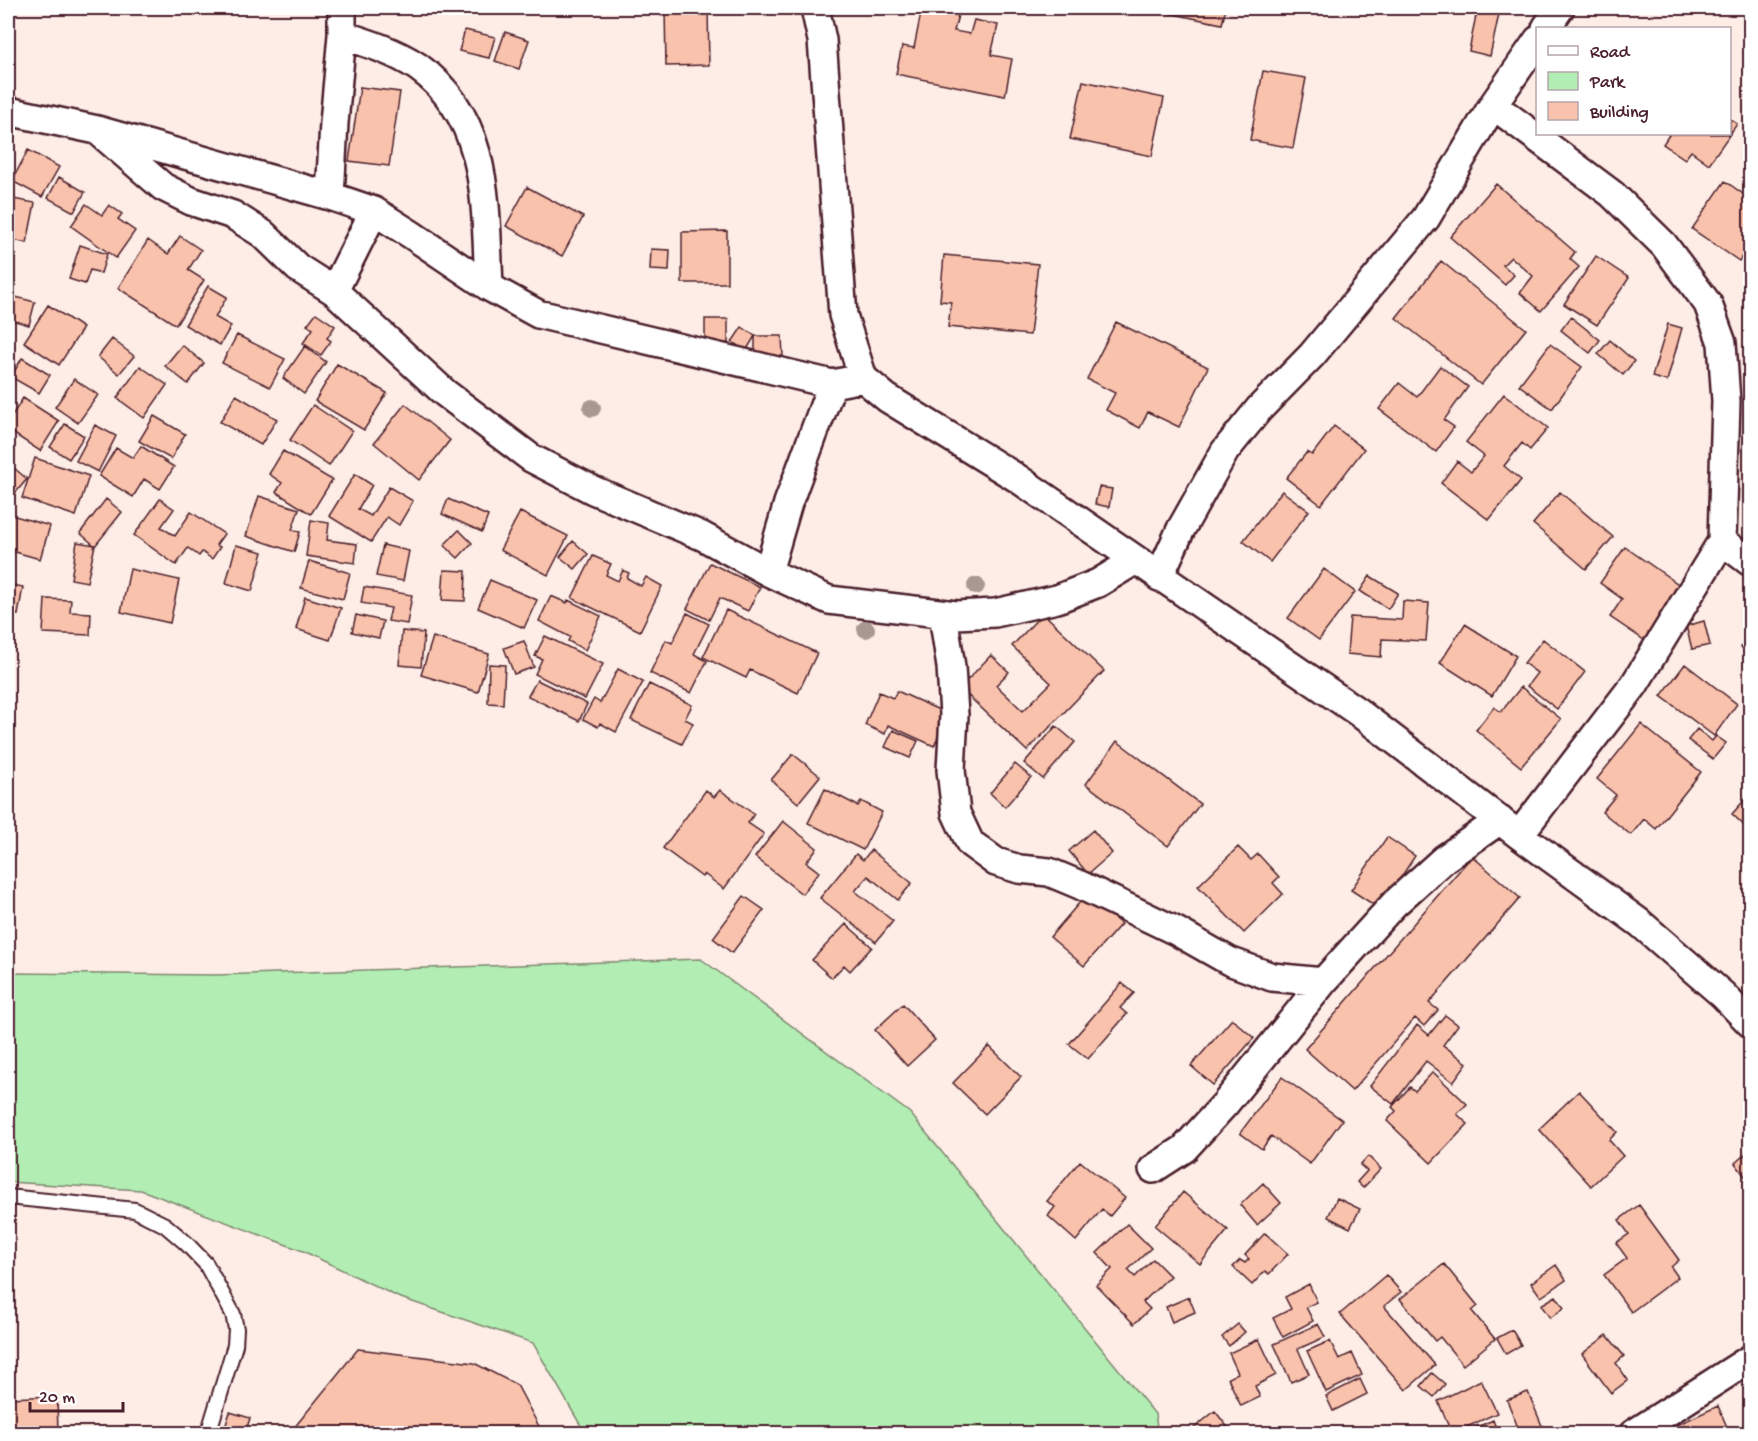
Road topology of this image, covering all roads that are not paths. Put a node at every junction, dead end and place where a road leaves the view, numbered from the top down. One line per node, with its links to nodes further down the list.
1 (342, 8): 5 (street)
2 (815, 8): 14 (street)
3 (1560, 8): 4 (street)
4 (1547, 27)
5 (342, 35): 10 (street); 12 (street)
6 (1536, 43): 7 (street)
7 (1493, 105): 16 (street); 20 (street)
8 (8, 111): 9 (street)
9 (96, 130): 10 (street); 13 (street)
10 (330, 196): 11 (street)
11 (374, 211): 12 (street); 13 (street)
12 (489, 287): 15 (street)
13 (334, 291): 19 (street)
14 (863, 378): 15 (street); 17 (street)
15 (832, 384): 19 (street)
16 (1722, 541): 18 (street); 22 (street)
17 (1136, 560): 20 (street); 21 (street)
18 (1750, 562)
19 (768, 572): 21 (street)
20 (1159, 577): 22 (street)
21 (943, 614): 23 (street)
22 (1510, 827): 23 (street); 24 (street)
23 (1323, 982): 25 (street)
24 (1750, 1023)
25 (1153, 1169)
26 (8, 1197): 28 (lane)
27 (1750, 1359): 29 (street)
28 (208, 1434)
29 (1633, 1434)

